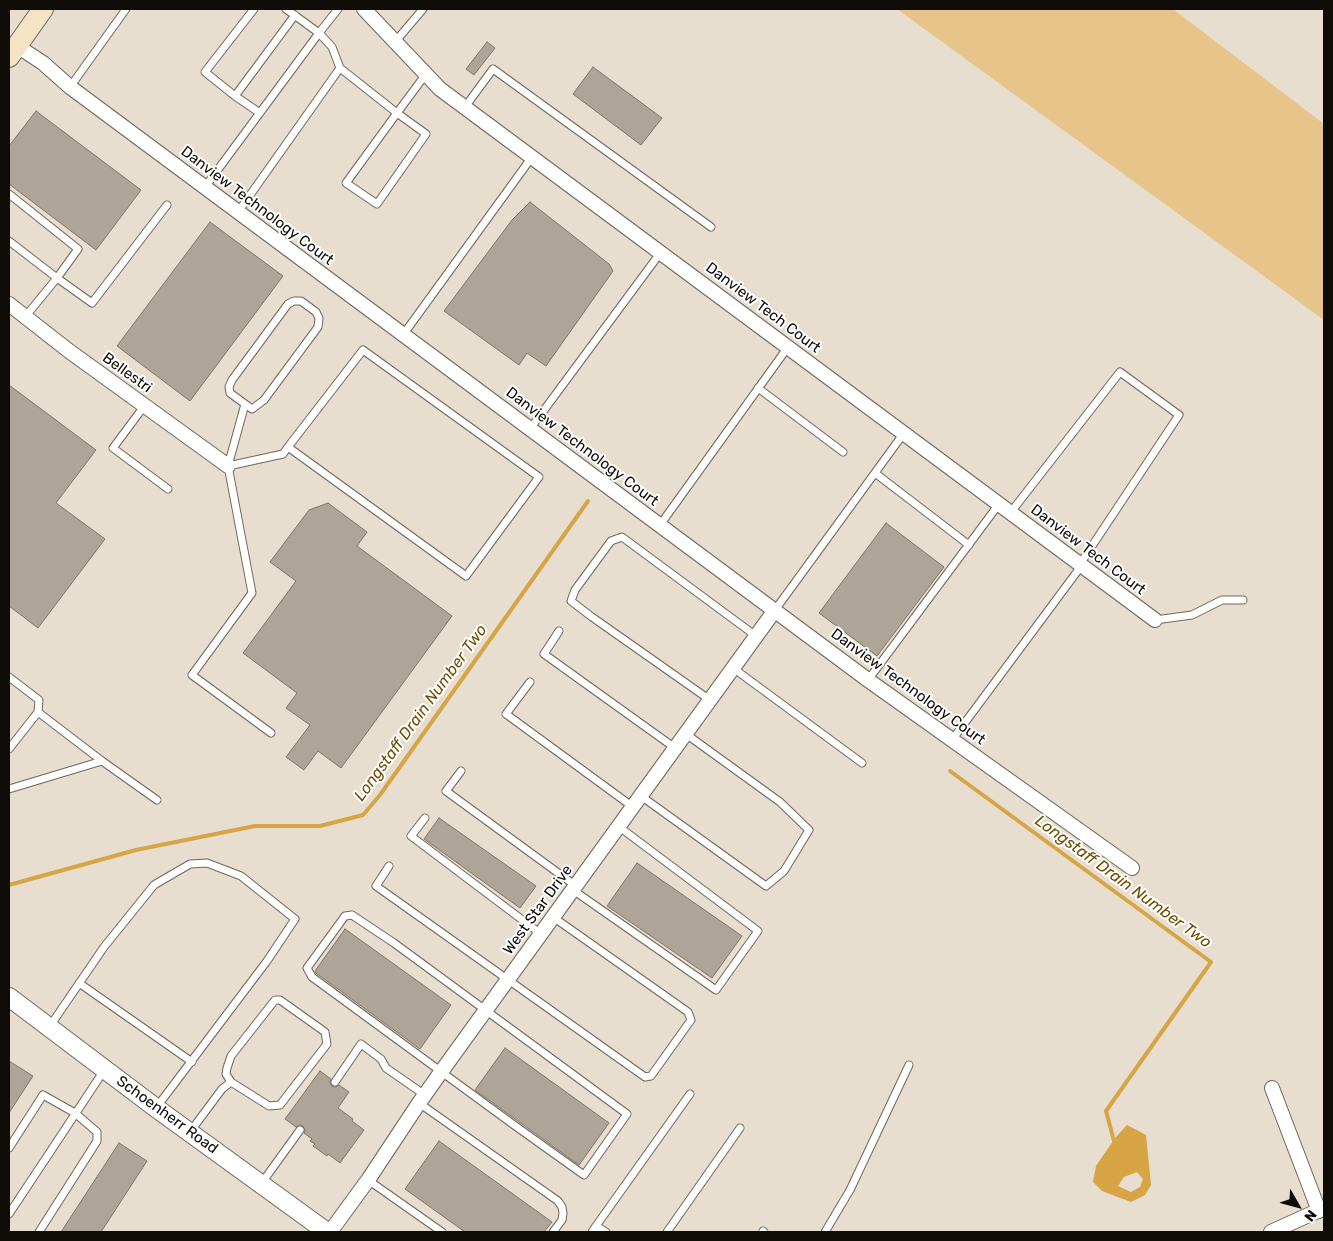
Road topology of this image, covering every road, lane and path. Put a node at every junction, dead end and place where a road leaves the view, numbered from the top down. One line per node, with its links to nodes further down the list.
1 (43, 9): 11 (main road)
2 (126, 9): 14 (lane)
3 (254, 9): 15 (lane)
4 (286, 9): 8 (lane)
5 (338, 9): 9 (lane)
6 (364, 9): 10 (street, Danview Tech Court)
7 (423, 9): 10 (lane)
8 (295, 15): 9 (lane); 15 (lane)
9 (319, 33): 12 (lane); 17 (lane)
10 (395, 42): 13 (street, Danview Tech Court)
11 (11, 48): 14 (street, Danview Technology Court)
12 (340, 68): 18 (lane); 23 (lane)
13 (426, 74): 16 (street, Danview Tech Court); 18 (lane)
14 (70, 87): 20 (street, Danview Technology Court)
15 (235, 96): 17 (lane)
16 (465, 107): 19 (street, Danview Tech Court); 24 (lane)
17 (260, 113): 20 (lane)
18 (397, 113): 18 (lane)
19 (532, 157): 26 (street, Danview Tech Court); 30 (lane)
20 (205, 187): 23 (street, Danview Technology Court)
21 (9, 194): 27 (lane)
22 (167, 204): 27 (lane)
23 (238, 212): 30 (street, Danview Technology Court)
24 (711, 227)
25 (9, 241): 27 (lane)
26 (661, 252): 31 (street, Danview Tech Court); 35 (lane)
27 (57, 278): 29 (lane)
28 (9, 304): 29 (street, Bellestri)
29 (26, 317): 34 (street, Bellestri)
30 (403, 335): 35 (street, Danview Technology Court)
31 (788, 347): 32 (lane); 36 (street, Danview Tech Court)
32 (758, 388): 38 (lane); 43 (lane)
33 (245, 404): 33 (lane); 39 (lane)
34 (145, 405): 39 (street, Bellestri); 41 (lane)
35 (530, 429): 43 (street, Danview Technology Court)
36 (904, 434): 40 (lane); 42 (street, Danview Tech Court)
37 (288, 447): 37 (lane); 39 (lane)
38 (843, 452)
39 (228, 466): 57 (lane)
40 (875, 473): 44 (lane); 47 (lane)
41 (168, 489)
42 (1005, 508): 44 (lane); 45 (street, Danview Tech Court); 45 (lane)
43 (660, 525): 47 (street, Danview Technology Court)
44 (969, 545): 53 (lane)
45 (1081, 564): 48 (street, Danview Tech Court); 59 (lane)
46 (1243, 600): 48 (lane)
47 (775, 610): 50 (street, West Star Drive); 53 (street, Danview Technology Court)
48 (1155, 620)
49 (559, 631): 60 (lane)
50 (756, 636): 51 (street, West Star Drive); 55 (lane)
51 (733, 668): 55 (street, West Star Drive); 63 (lane)
52 (9, 677): 56 (lane)
53 (868, 680): 59 (street, Danview Technology Court)
54 (530, 682): 67 (lane)
55 (710, 700): 58 (street, West Star Drive)
56 (38, 712): 61 (lane); 62 (lane)
57 (271, 733)
58 (686, 734): 60 (street, West Star Drive); 67 (lane)
59 (952, 740): 71 (street, Danview Technology Court)
60 (675, 748): 67 (street, West Star Drive)
61 (9, 749)
62 (102, 760): 65 (lane); 66 (lane)
63 (862, 763)
64 (461, 771): 72 (lane)
65 (9, 789)
66 (157, 800)
67 (637, 801): 69 (street, West Star Drive)
68 (425, 818): 74 (lane)
69 (618, 826): 72 (street, West Star Drive); 72 (lane)
70 (389, 866): 75 (lane)
71 (1132, 868)
72 (574, 888): 73 (street, West Star Drive)
73 (553, 917): 74 (street, West Star Drive); 75 (lane)
74 (541, 934): 75 (street, West Star Drive)
75 (508, 979): 78 (street, West Star Drive)
76 (79, 983): 79 (lane); 80 (lane); 80 (lane)
77 (9, 999): 79 (street, Schoenherr Road)
78 (485, 1011): 83 (street, West Star Drive); 83 (lane); 83 (lane)
79 (49, 1027): 82 (street, Schoenherr Road)
80 (192, 1062): 89 (lane)
81 (909, 1065): 106 (lane)
82 (105, 1069): 89 (street, Schoenherr Road); 90 (lane)
83 (441, 1072): 88 (street, West Star Drive)
84 (231, 1082): 84 (lane); 93 (lane)
85 (335, 1082): 88 (lane)
86 (1272, 1088): 97 (street)
87 (690, 1094): 99 (lane)
88 (422, 1099): 95 (street, West Star Drive); 103 (lane)
89 (156, 1108): 93 (street, Schoenherr Road)
90 (75, 1113): 94 (lane); 98 (lane); 100 (lane)
91 (740, 1128): 105 (lane)
92 (300, 1130): 96 (lane)
93 (189, 1132): 96 (street, Schoenherr Road)
94 (9, 1148)
95 (368, 1180): 101 (street, West Star Drive); 102 (lane)
96 (261, 1184): 101 (street, Schoenherr Road)
97 (1322, 1209): 107 (street)
98 (9, 1214)
99 (594, 1229): 104 (lane)
100 (39, 1232)
101 (329, 1232)
102 (442, 1232)
103 (553, 1232)
104 (606, 1232)
105 (667, 1232)
106 (824, 1232)
107 (1271, 1232)

